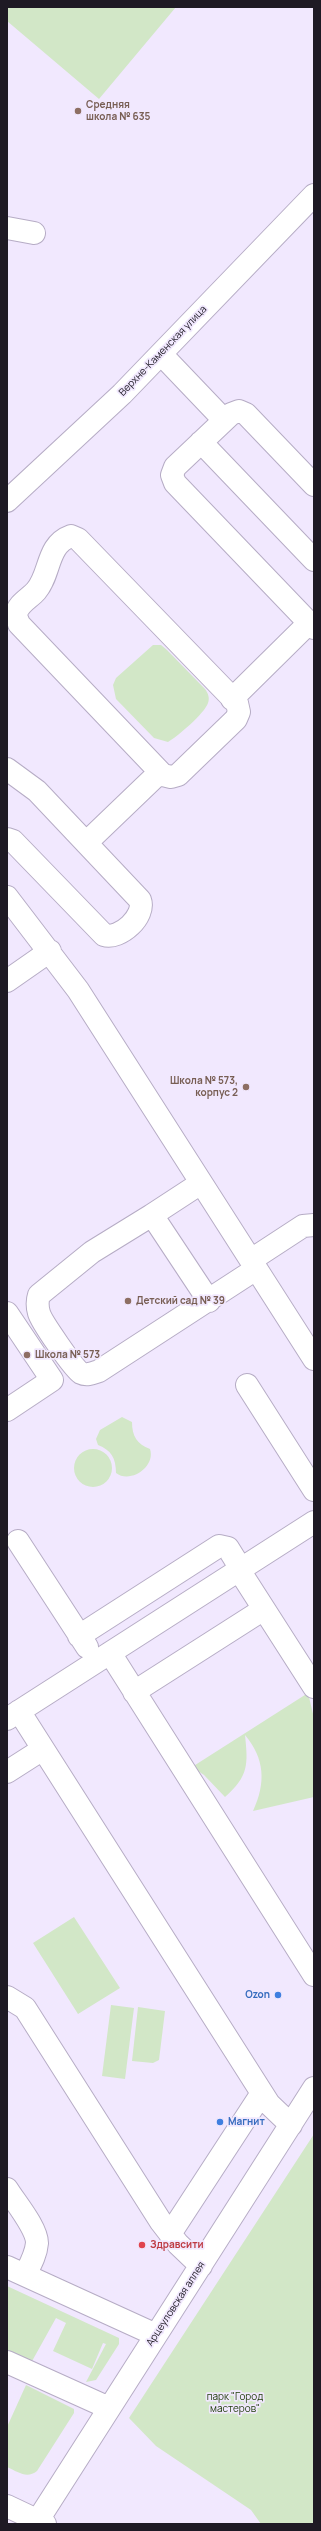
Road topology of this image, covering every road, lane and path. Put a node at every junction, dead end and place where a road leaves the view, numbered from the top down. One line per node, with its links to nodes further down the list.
1 (314, 195): 4 (street, Верхне-Каменская улица)
2 (7, 228): 3 (street)
3 (34, 233)
4 (161, 354): 5 (street); 8 (street, Верхне-Каменская улица)
5 (224, 420): 6 (street); 7 (street)
6 (202, 442): 9 (street); 10 (street)
7 (314, 485)
8 (7, 501)
9 (314, 560)
10 (312, 626): 11 (street)
11 (232, 699): 13 (street); 13 (street)
12 (7, 769): 15 (street)
13 (160, 772): 15 (street)
14 (7, 839): 15 (street)
15 (86, 843)
16 (7, 897): 17 (street)
17 (50, 951): 18 (street); 19 (street)
18 (7, 981)
19 (201, 1183): 20 (street); 22 (street)
20 (152, 1215): 23 (street); 23 (street)
21 (314, 1225): 22 (street)
22 (254, 1265): 23 (street); 25 (street)
23 (209, 1301)
24 (7, 1313): 27 (street)
25 (314, 1359)
26 (247, 1385): 28 (street)
27 (7, 1410)
28 (314, 1490)
29 (314, 1522): 31 (street)
30 (18, 1541): 33 (street)
31 (240, 1570): 32 (street); 33 (street); 34 (street)
32 (264, 1609): 35 (street); 36 (street)
33 (79, 1636): 34 (street)
34 (103, 1657): 36 (street); 37 (street)
35 (314, 1687)
36 (134, 1692): 40 (street)
37 (13, 1715): 38 (street)
38 (43, 1749): 39 (street); 43 (street)
39 (7, 1772)
40 (314, 1975)
41 (7, 1997): 46 (street)
42 (314, 2088): 44 (street, Арцеуловская аллея)
43 (262, 2093): 44 (street); 46 (street)
44 (291, 2125): 47 (street, Арцеуловская аллея)
45 (7, 2189): 48 (street)
46 (170, 2234): 47 (street)
47 (200, 2266): 49 (street, Арцеуловская аллея)
48 (16, 2271): 49 (street)
49 (156, 2335): 51 (street, Арцеуловская аллея)
50 (7, 2362): 51 (street)
51 (110, 2408): 53 (street, Арцеуловская аллея)
52 (7, 2506): 53 (street)
53 (41, 2522)

